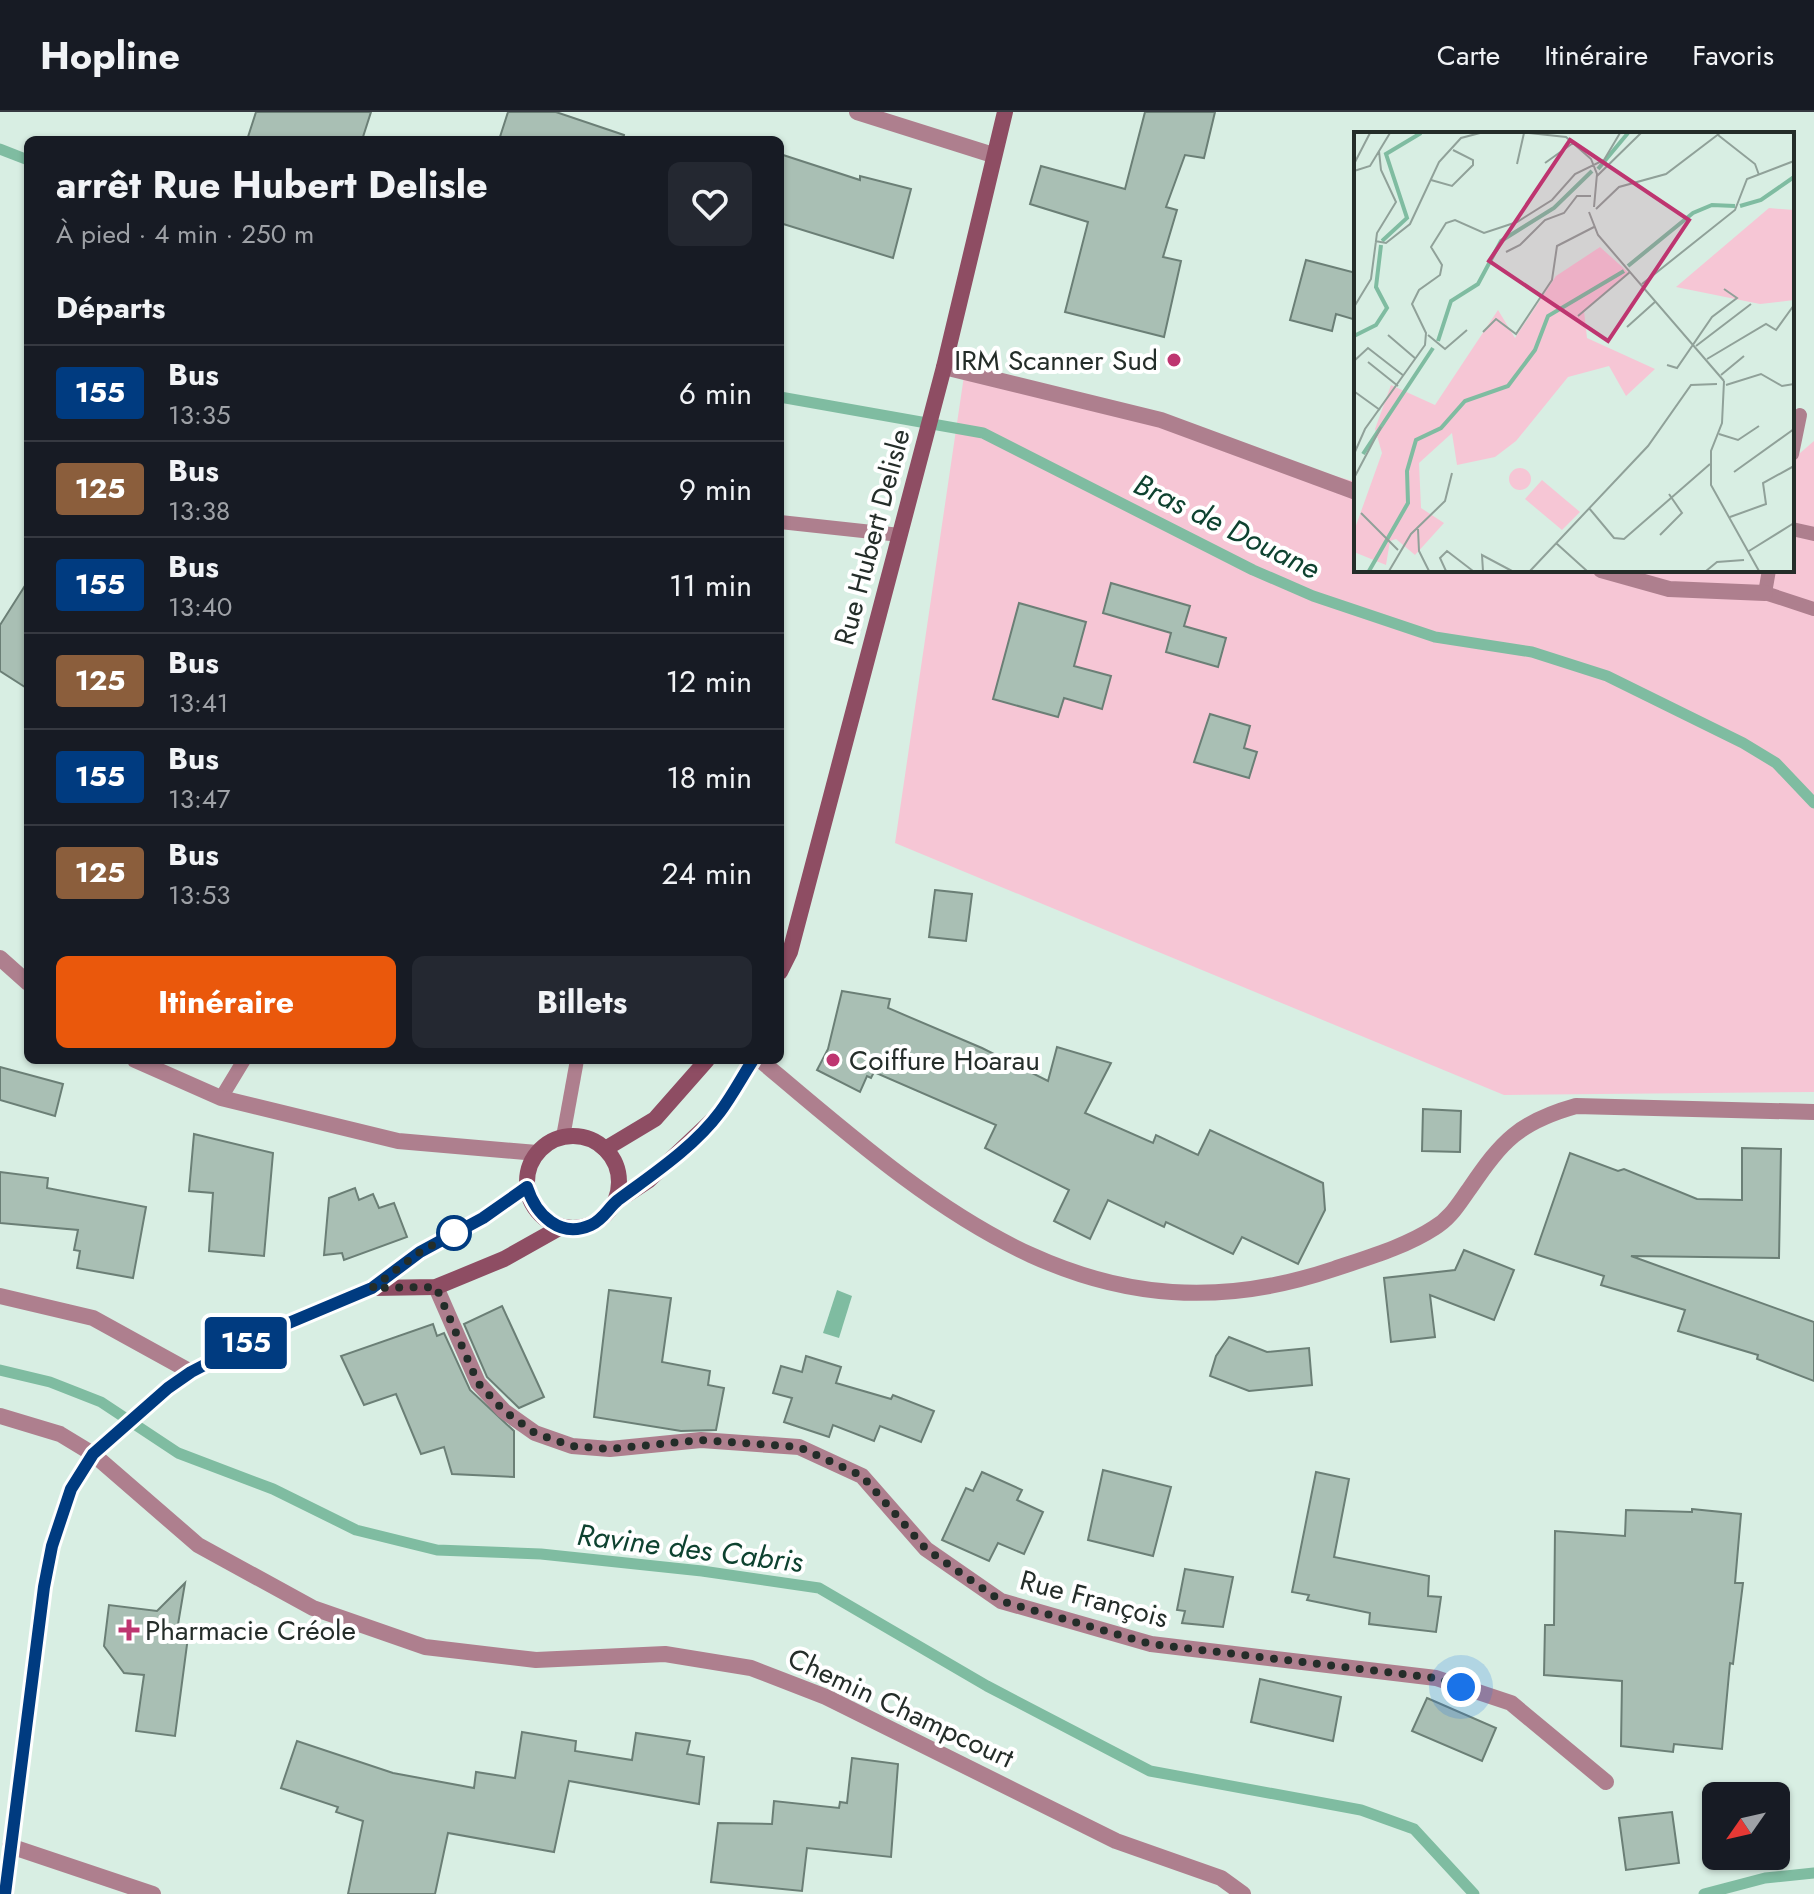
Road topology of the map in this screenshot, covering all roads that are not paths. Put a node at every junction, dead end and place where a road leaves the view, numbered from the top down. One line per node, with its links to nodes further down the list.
1 (857, 112): 3 (street)
2 (1005, 112): 3 (main road, Rue Hubert Delisle)
3 (993, 155): 4 (main road, Rue Hubert Delisle)
4 (944, 367): 7 (street); 11 (main road, Rue Hubert Delisle)
5 (1800, 415): 6 (lane)
6 (1794, 444)
7 (1354, 491)
8 (784, 522): 11 (lane)
9 (1794, 529): 10 (lane)
10 (1814, 534)
11 (900, 535): 17 (main road, Rue Hubert Delisle)
12 (1608, 572): 14 (street)
13 (1769, 572): 14 (lane)
14 (1765, 593): 15 (lane)
15 (1814, 609)
16 (0, 958): 18 (street)
17 (784, 962)
18 (24, 979)
19 (144, 1064): 25 (street)
20 (242, 1064): 25 (lane)
21 (576, 1064): 27 (lane)
22 (703, 1064): 28 (main road)
23 (750, 1064): 31 (main road)
24 (765, 1064): 26 (street)
25 (221, 1098): 29 (street)
26 (1814, 1112)
27 (563, 1137): 28 (main road); 29 (main road)
28 (605, 1149): 31 (main road)
29 (537, 1153): 30 (main road)
30 (527, 1187): 32 (main road); 34 (main road)
31 (614, 1203): 32 (main road)
32 (561, 1227): 33 (main road)
33 (436, 1287): 34 (main road); 39 (street, Rue François)
34 (372, 1288): 36 (main road)
35 (0, 1296): 36 (street)
36 (191, 1372): 38 (main road)
37 (0, 1416): 38 (street, Chemin Champcourt)
38 (93, 1454): 40 (main road); 43 (street, Chemin Champcourt)
39 (1606, 1782)
40 (10, 1846): 41 (main road); 42 (street)
41 (5, 1894)
42 (153, 1894)
43 (1243, 1894)

